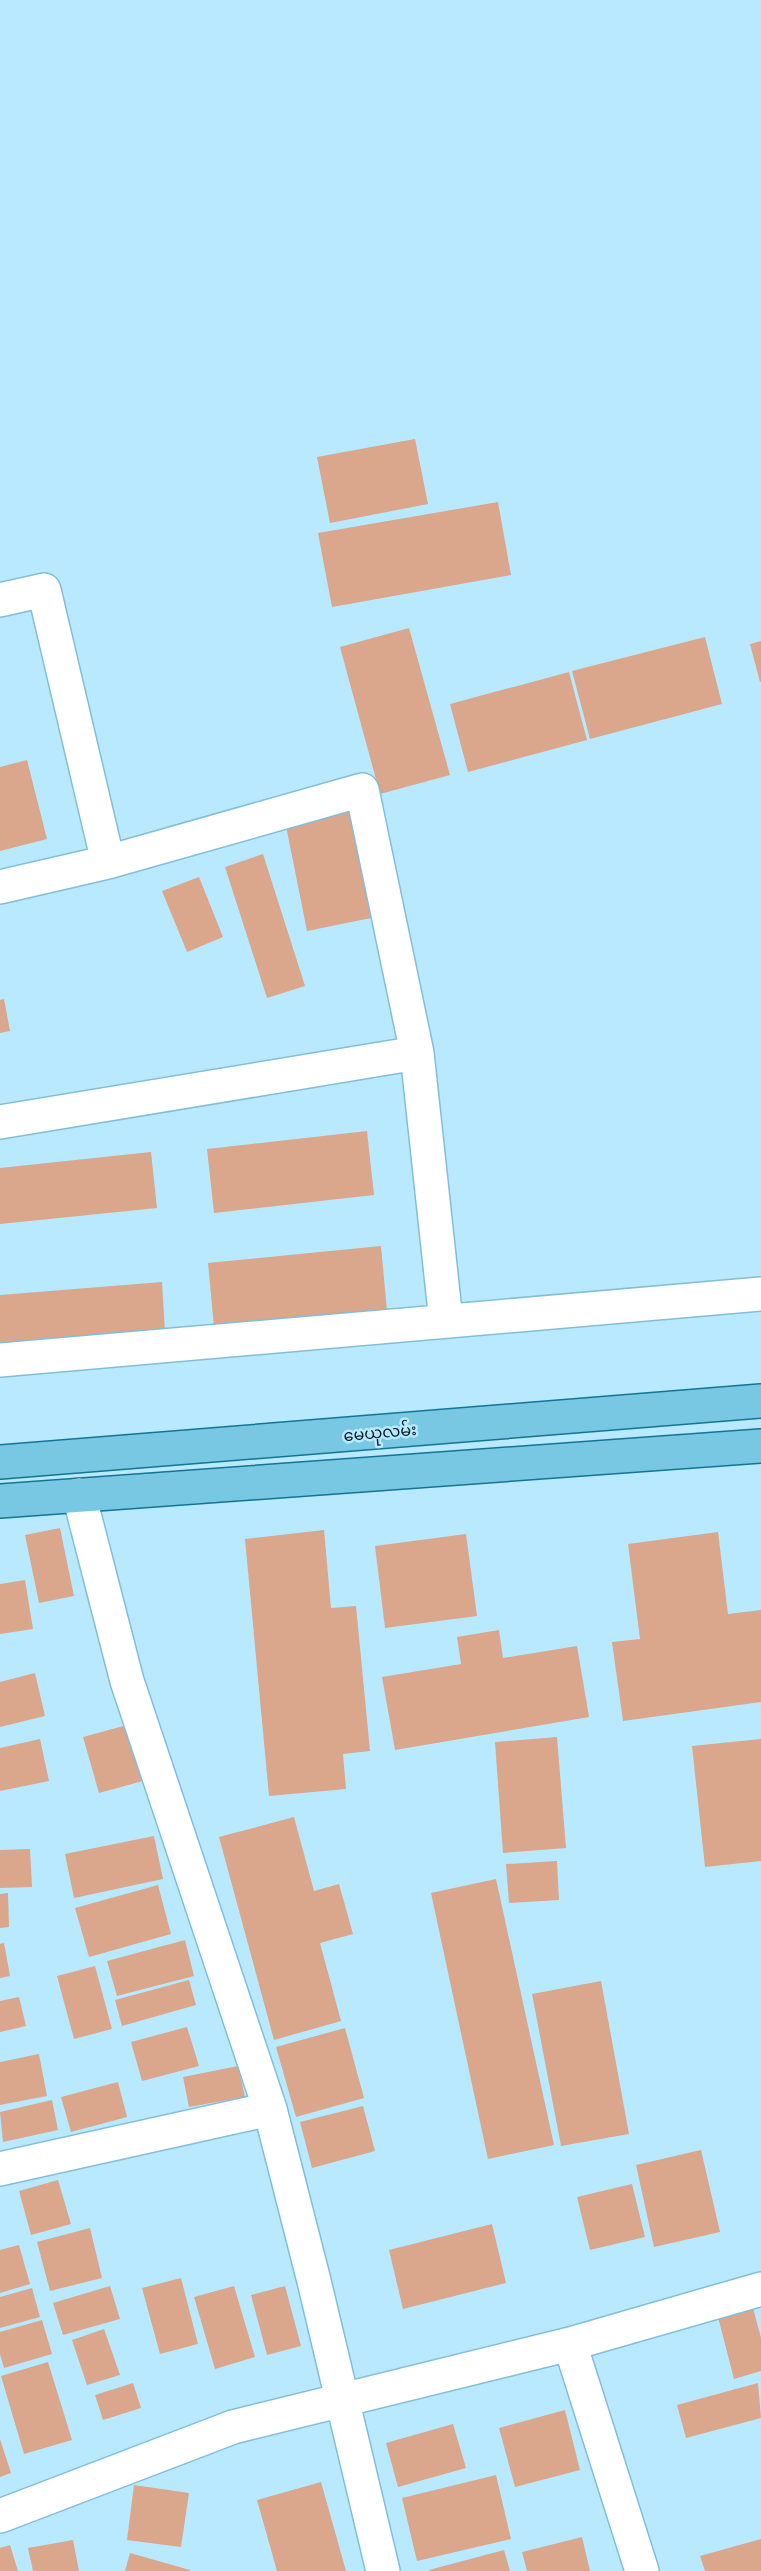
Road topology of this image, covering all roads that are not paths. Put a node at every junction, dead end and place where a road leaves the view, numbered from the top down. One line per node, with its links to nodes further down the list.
1 (0, 600): 2 (street)
2 (108, 862): 3 (street); 4 (street)
3 (0, 887)
4 (417, 1053): 5 (street); 7 (street)
5 (0, 1122)
6 (761, 1294): 7 (street)
7 (446, 1322): 8 (street)
8 (0, 1360)
9 (761, 1401): 11 (main road, မေယုလမ်း)
10 (761, 1446): 12 (main road)
11 (0, 1462)
12 (79, 1495): 13 (main road); 14 (street)
13 (0, 1501)
14 (270, 2109): 15 (street); 18 (street)
15 (0, 2169)
16 (761, 2289): 17 (street)
17 (570, 2344): 18 (street); 21 (street)
18 (342, 2400): 19 (street); 20 (street)
19 (0, 2516)
20 (383, 2571)
21 (642, 2571)

